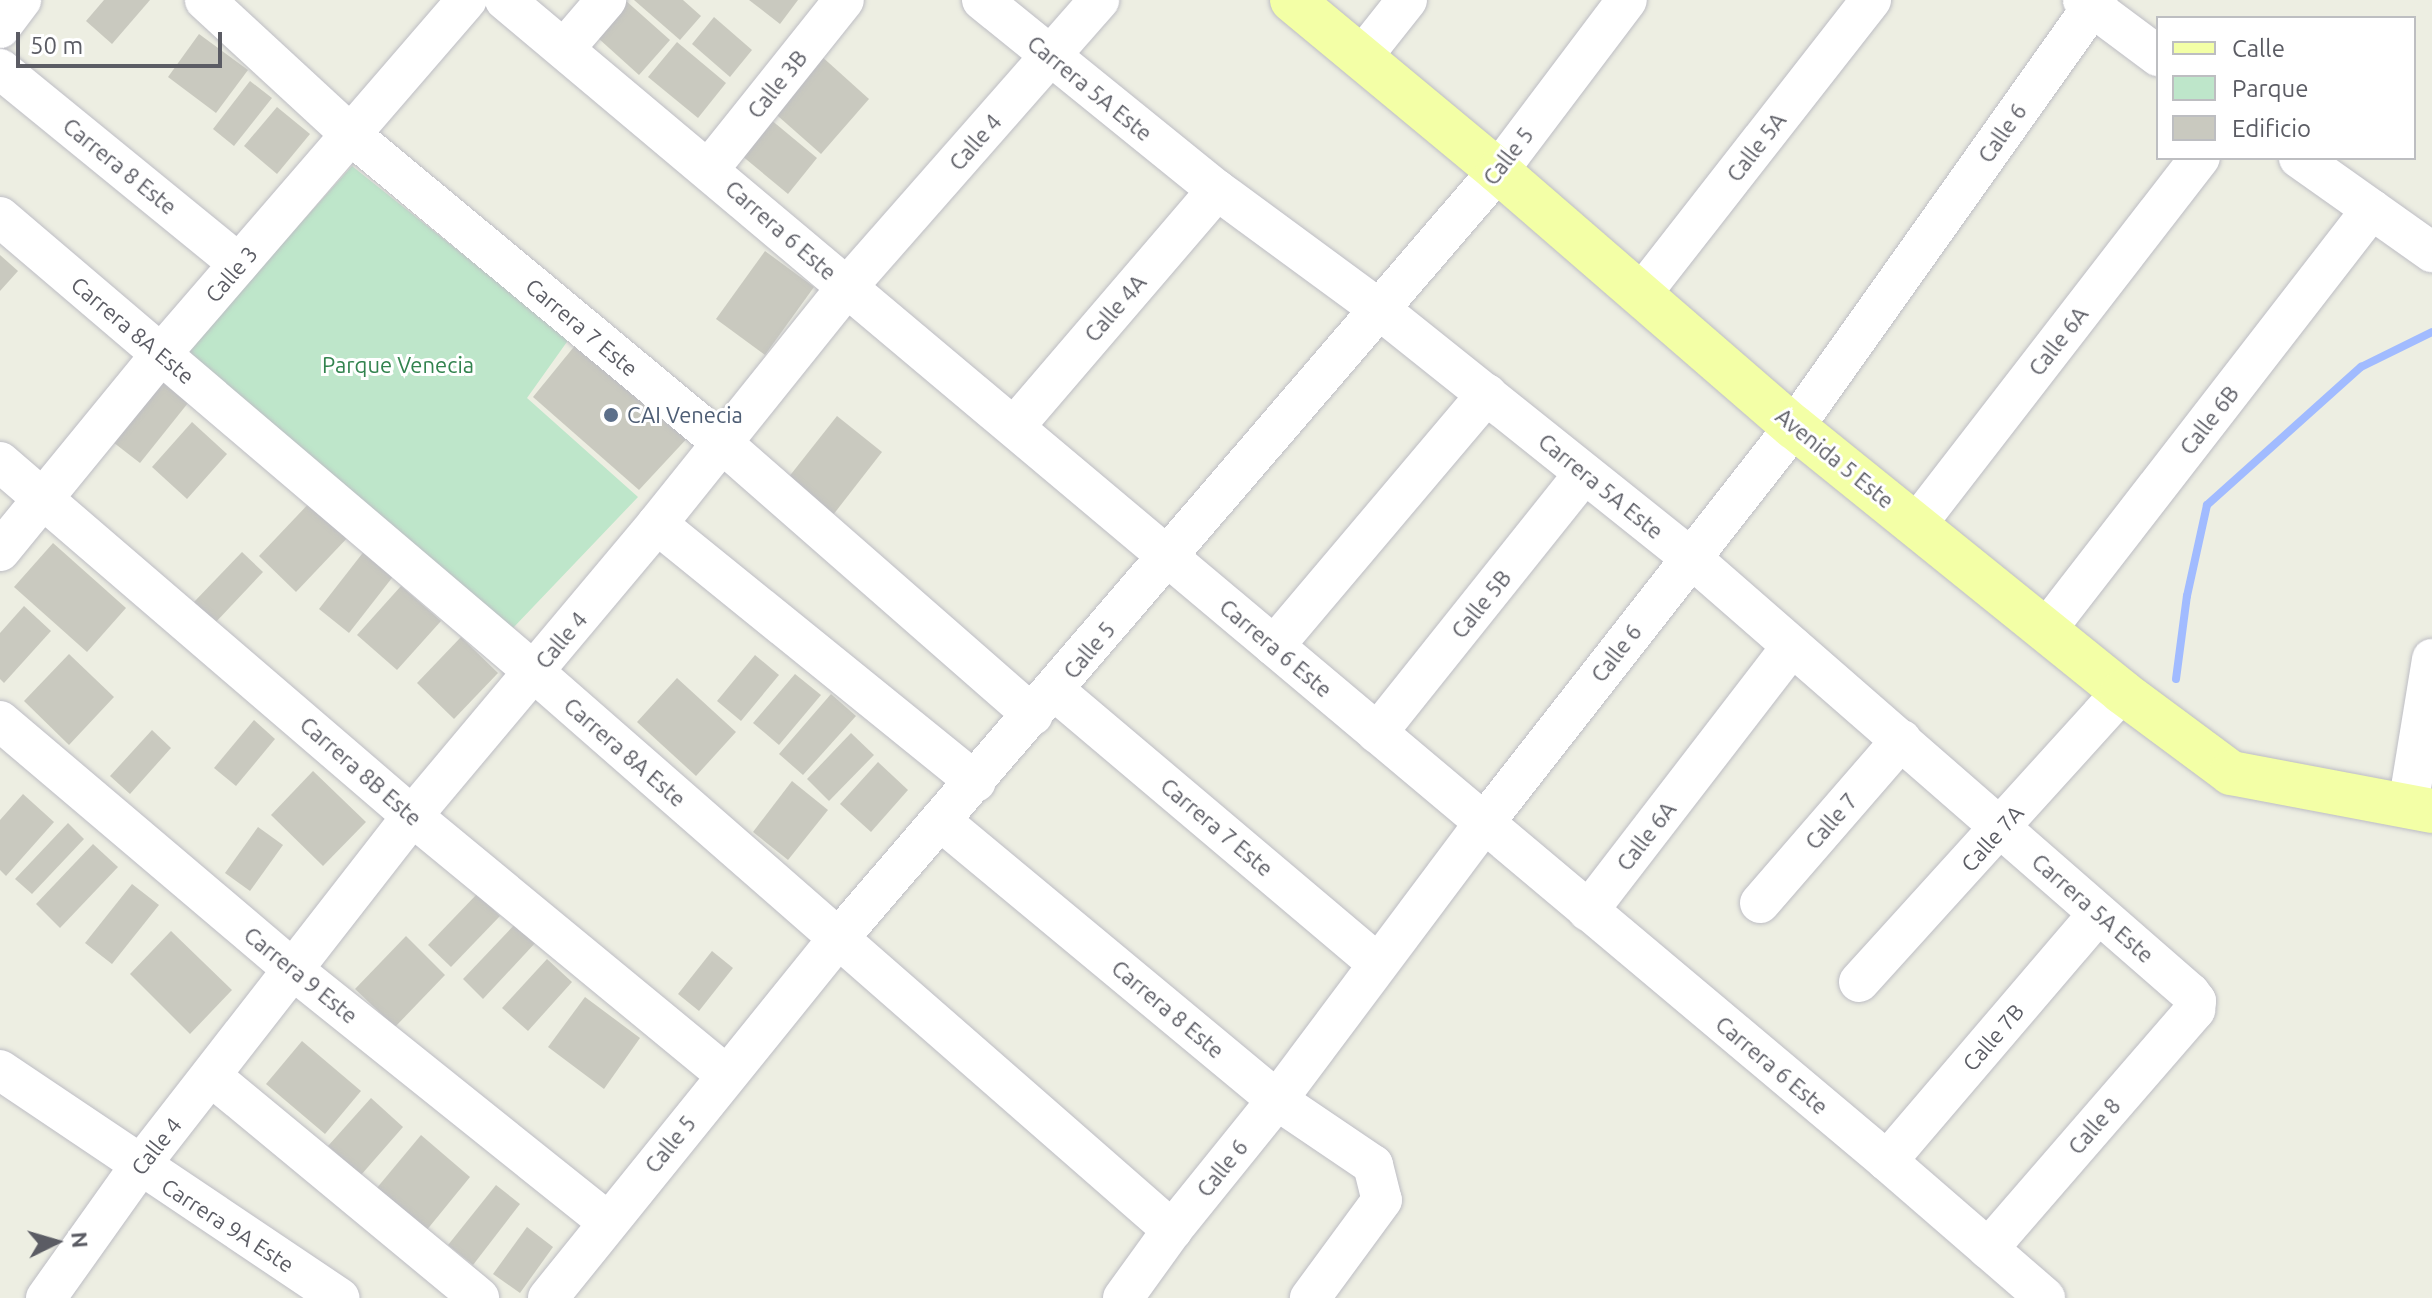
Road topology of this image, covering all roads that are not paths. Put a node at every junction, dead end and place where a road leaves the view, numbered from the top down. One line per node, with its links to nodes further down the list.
1 (21, 0): 14 (street)
2 (205, 0): 20 (street, Carrera 7 Este)
3 (467, 0): 20 (street, Calle 3)
4 (505, 0): 15 (street, Carrera 6 Este)
5 (606, 0): 15 (street)
6 (844, 0): 23 (street, Calle 3B)
7 (982, 0): 17 (street, Carrera 5A Este)
8 (1099, 0): 17 (street, Calle 4)
9 (1292, 0): 18 (main road, Avenida 5 Este)
10 (1407, 0): 18 (street)
11 (1627, 0): 24 (street, Calle 5)
12 (1871, 0): 31 (street, Calle 5A)
13 (2091, 2): 16 (street); 36 (street, Calle 6)
14 (0, 28)
15 (564, 49): 23 (street, Carrera 6 Este)
16 (2156, 54)
17 (1049, 57): 25 (street, Carrera 5A Este); 30 (street, Calle 4)
18 (1361, 58): 24 (main road, Avenida 5 Este)
19 (0, 69): 29 (street, Carrera 8 Este)
20 (350, 134): 29 (street, Calle 3); 37 (street, Carrera 7 Este)
21 (2198, 160): 42 (street, Calle 6A)
22 (2302, 160): 26 (street)
23 (709, 169): 30 (street, Carrera 6 Este)
24 (1498, 171): 31 (main road, Avenida 5 Este); 32 (street, Calle 5)
25 (1217, 190): 32 (street, Carrera 5A Este); 35 (street, Calle 4A)
26 (2372, 209): 28 (street); 46 (street, Calle 6B)
27 (0, 217): 33 (street, Carrera 8A Este)
28 (2432, 252)
29 (239, 264): 33 (street, Calle 3)
30 (847, 287): 35 (street, Carrera 6 Este); 37 (street, Calle 4)
31 (1642, 293): 36 (main road, Avenida 5 Este)
32 (1379, 309): 34 (street, Carrera 5A Este); 44 (street, Calle 5)
33 (161, 354): 40 (street, Calle 3); 50 (street, Carrera 8A Este)
34 (1487, 394): 39 (street, Carrera 5A Este); 47 (street)
35 (1014, 427): 44 (street, Carrera 6 Este)
36 (1794, 427): 42 (main road, Avenida 5 Este); 45 (street, Calle 6)
37 (722, 443): 41 (street, Calle 4); 52 (street, Carrera 7 Este)
38 (0, 462): 40 (street, Carrera 8B Este)
39 (1584, 474): 45 (street, Carrera 5A Este); 54 (street, Calle 5B)
40 (45, 498): 43 (street, Calle 3); 58 (street, Carrera 8B Este)
41 (657, 524): 50 (street, Calle 4); 56 (street)
42 (1916, 525): 46 (main road, Avenida 5 Este)
43 (0, 551)
44 (1167, 557): 47 (street, Carrera 6 Este); 52 (street, Calle 5)
45 (1690, 557): 48 (street, Carrera 5A Este); 60 (street, Calle 6)
46 (2046, 630): 51 (main road, Avenida 5 Este)
47 (1274, 646): 54 (street, Carrera 6 Este)
48 (1792, 646): 55 (street, Carrera 5A Este); 63 (street, Calle 6A)
49 (2432, 659): 57 (street)
50 (534, 672): 58 (street, Calle 4); 65 (street, Carrera 8A Este)
51 (2122, 692): 57 (main road, Avenida 5 Este); 61 (street, Calle 7A)
52 (1044, 703): 56 (street, Calle 5); 66 (street, Carrera 7 Este)
53 (0, 721): 67 (street, Carrera 9 Este)
54 (1377, 733): 60 (street, Carrera 6 Este)
55 (1901, 740): 61 (street, Carrera 5A Este); 62 (street, Calle 7)
56 (976, 782): 59 (street, Calle 5)
57 (2420, 808)
58 (412, 816): 67 (street, Calle 4); 71 (street, Carrera 8B Este)
59 (942, 822): 65 (street, Calle 5); 73 (street, Carrera 8 Este)
60 (1484, 823): 63 (street, Carrera 6 Este); 66 (street, Calle 6)
61 (2002, 828): 64 (street, Carrera 5A Este); 68 (street, Calle 7A)
62 (1760, 903)
63 (1588, 911): 74 (street, Carrera 6 Este)
64 (2098, 914): 69 (street, Carrera 5A Este); 74 (street, Calle 7B)
65 (837, 940): 71 (street, Calle 5); 77 (street, Carrera 8A Este)
66 (1378, 964): 73 (street, Calle 6)
67 (292, 969): 72 (street, Calle 4); 76 (street, Carrera 9 Este)
68 (1859, 982)
69 (2196, 1001): 78 (street, Calle 8)
70 (0, 1070): 75 (street, Carrera 9A Este)
71 (726, 1075): 76 (street, Calle 5)
72 (211, 1076): 75 (street, Calle 4); 81 (street)
73 (1277, 1100): 77 (street, Calle 6); 84 (street, Carrera 8 Este)
74 (1887, 1161): 78 (street, Carrera 6 Este)
75 (139, 1167): 79 (street, Calle 4); 80 (street, Carrera 9A Este)
76 (607, 1221): 82 (street, Calle 5)
77 (1172, 1230): 83 (street, Calle 6)
78 (1988, 1249): 85 (street, Carrera 6 Este)
79 (46, 1298)
80 (339, 1298)
81 (479, 1298)
82 (548, 1298)
83 (1123, 1298)
84 (1310, 1298)
85 (2045, 1298)

